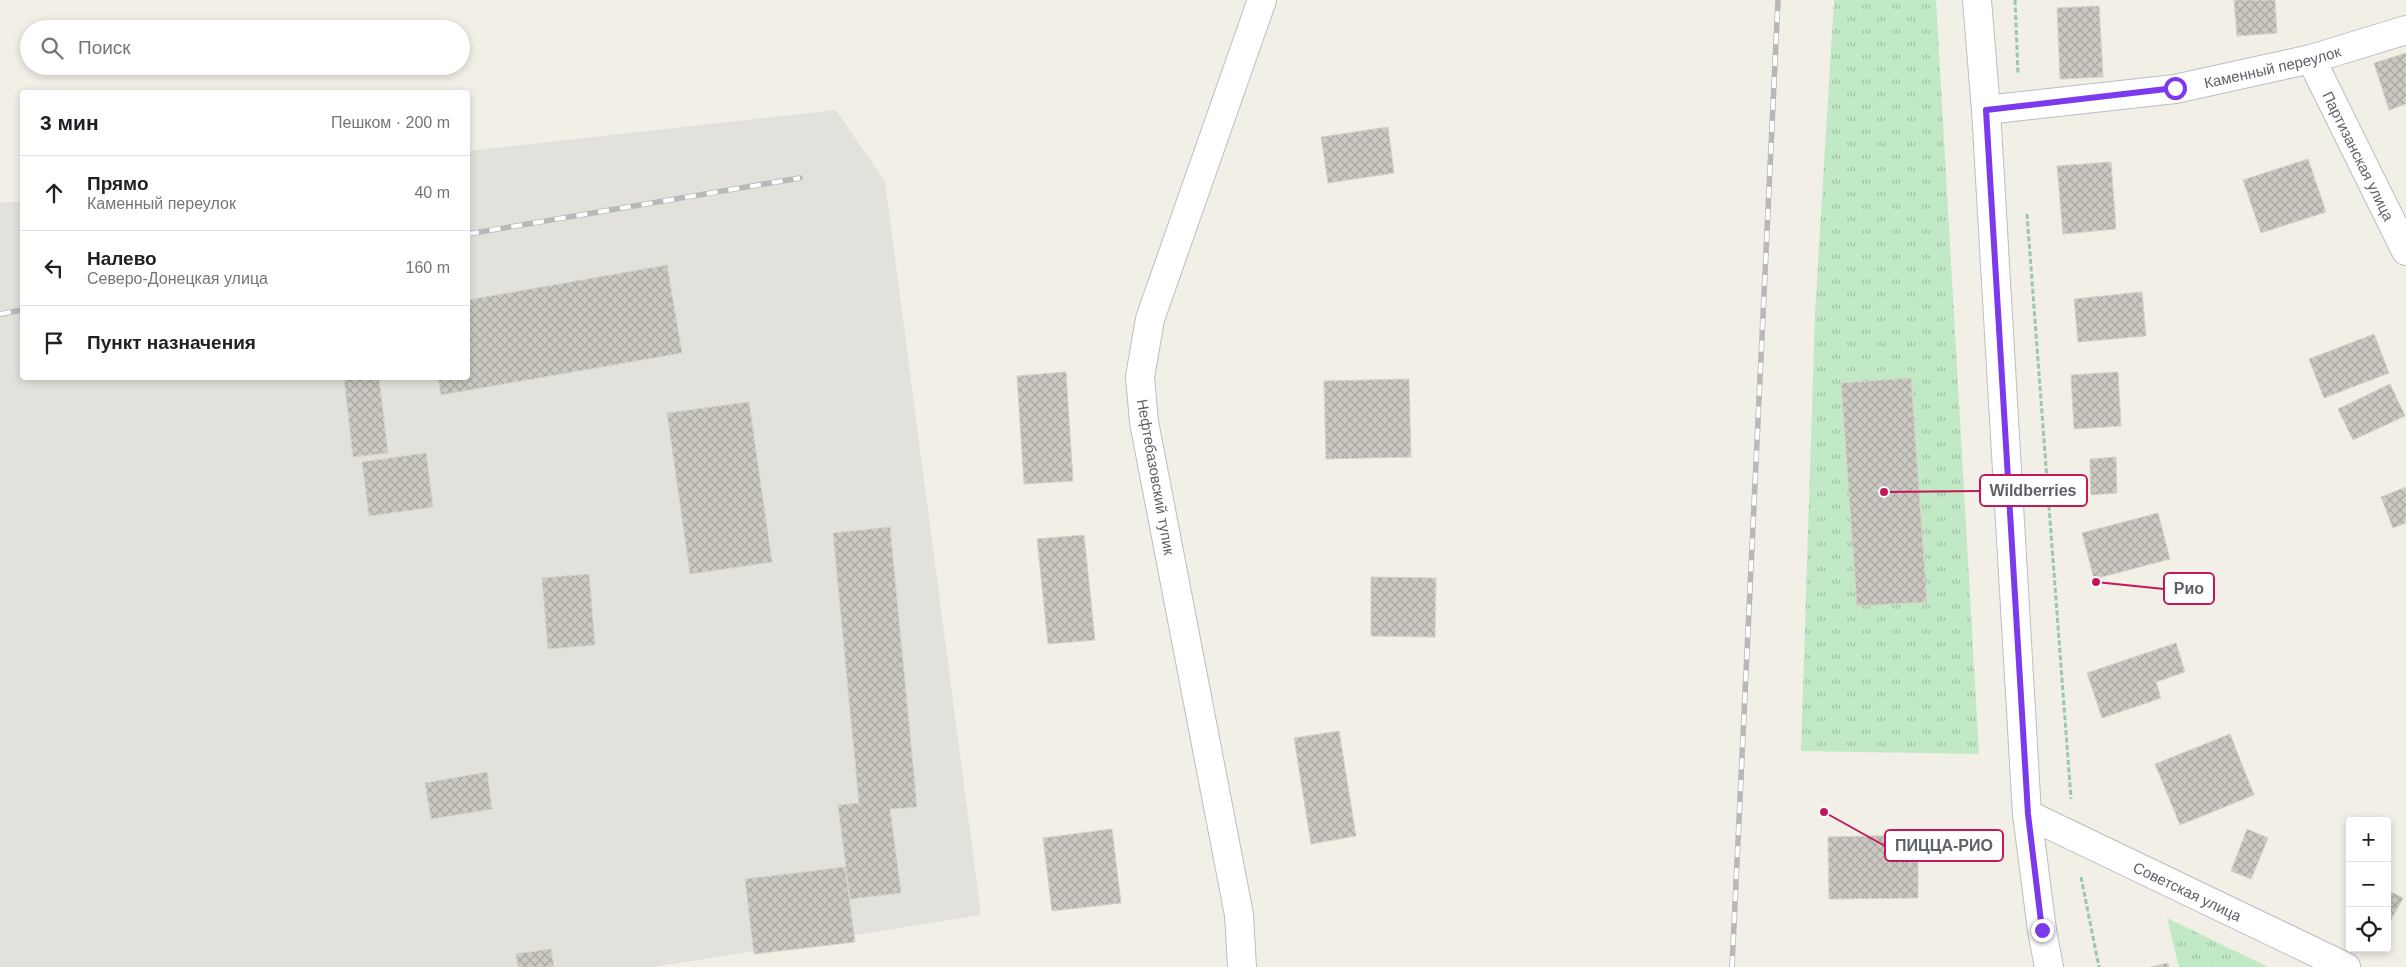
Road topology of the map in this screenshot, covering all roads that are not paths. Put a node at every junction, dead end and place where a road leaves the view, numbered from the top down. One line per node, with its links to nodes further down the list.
1 (1262, 0): 8 (street, Нефтебазовский тупик)
2 (1977, 0): 5 (street)
3 (2406, 30): 4 (street, Каменный переулок)
4 (2311, 59): 5 (street, Каменный переулок); 6 (street, Партизанская улица)
5 (1986, 110): 7 (street)
6 (2406, 252)
7 (2028, 814): 9 (street); 10 (street, Советская улица)
8 (1242, 967)
9 (2049, 967)
10 (2346, 967)

